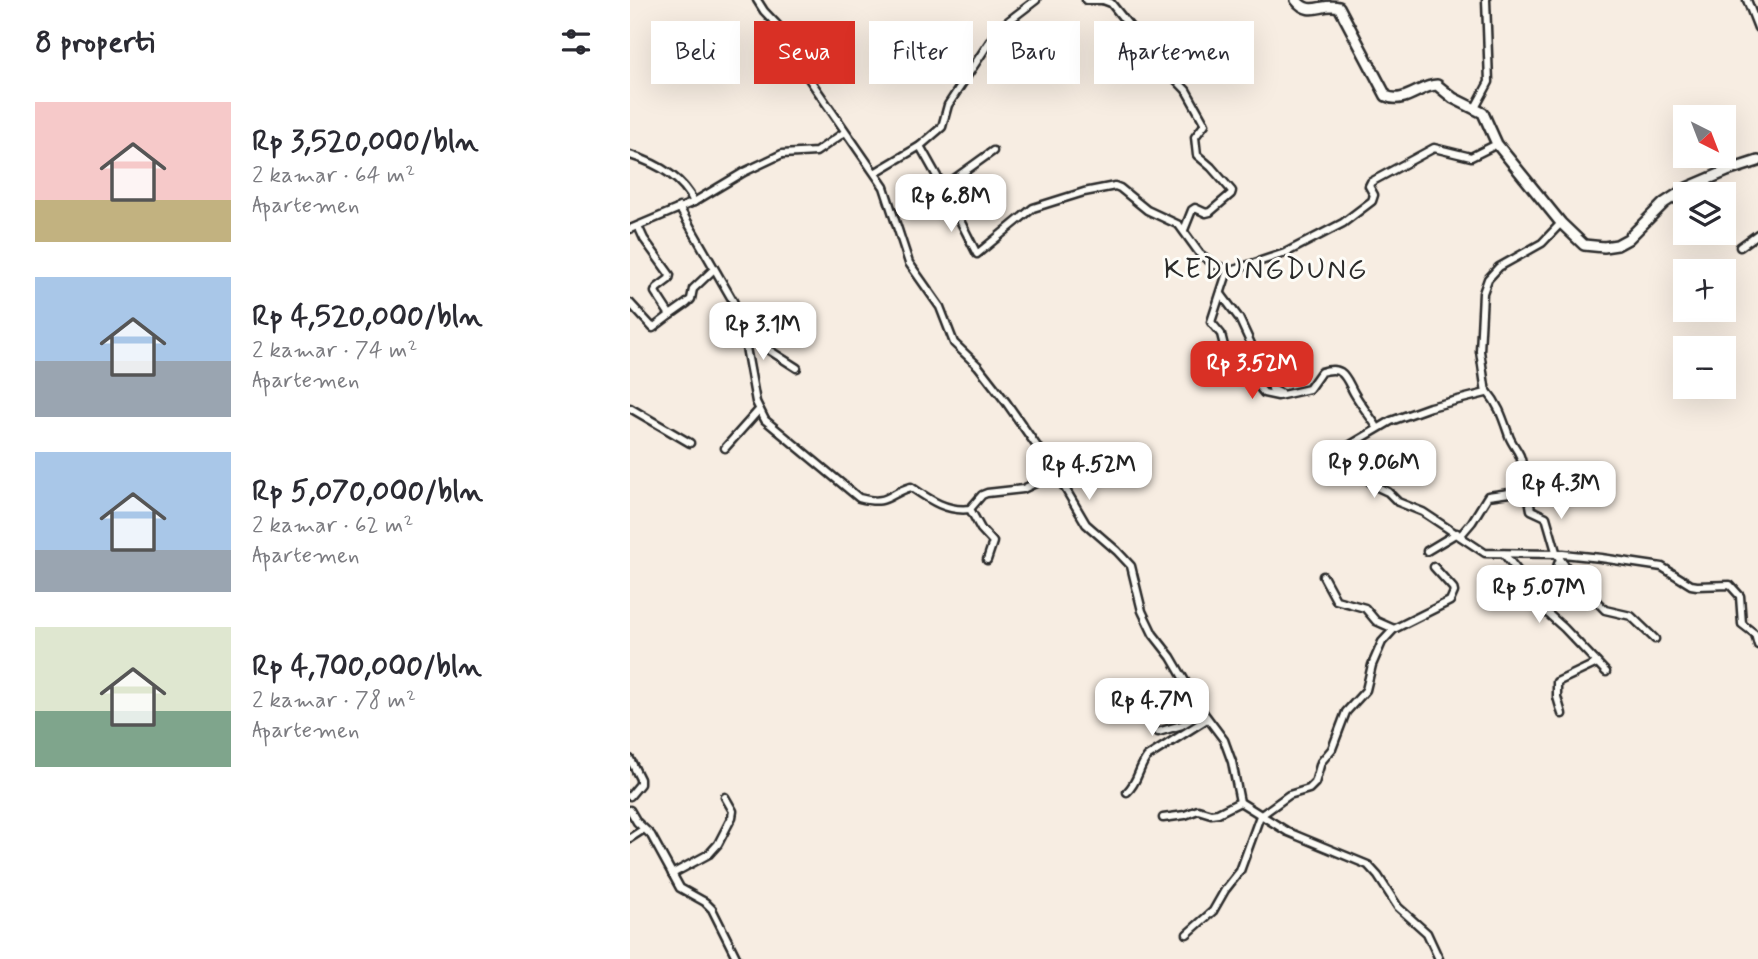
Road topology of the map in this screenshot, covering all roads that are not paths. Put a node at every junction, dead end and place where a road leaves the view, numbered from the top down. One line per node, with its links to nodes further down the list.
1 (757, 0): 10 (street)
2 (1036, 0): 12 (street)
3 (1086, 0): 4 (street)
4 (1103, 0): 23 (street)
5 (1296, 0): 9 (street)
6 (1486, 0): 9 (street)
7 (1747, 0): 8 (street)
8 (1758, 28)
9 (1475, 108): 11 (street)
10 (845, 132): 16 (street); 18 (street)
11 (1497, 144): 20 (street); 27 (street)
12 (920, 146): 16 (street); 17 (street)
13 (993, 151): 17 (street)
14 (630, 155): 18 (street)
15 (1758, 161): 20 (street)
16 (876, 172): 42 (street)
17 (943, 187): 23 (street)
18 (694, 202): 19 (street)
19 (679, 207): 21 (street); 26 (street)
20 (1561, 223): 35 (street)
21 (638, 226): 22 (street); 30 (street)
22 (630, 229)
23 (1184, 230): 27 (street)
24 (1758, 234): 25 (street)
25 (1740, 247)
26 (713, 270): 30 (street); 31 (street)
27 (1228, 271): 28 (street)
28 (1221, 294): 32 (street); 36 (street)
29 (630, 303): 30 (street)
30 (670, 315)
31 (744, 334): 34 (street); 38 (street)
32 (1251, 345)
33 (1271, 366): 36 (street)
34 (797, 368)
35 (1487, 391): 39 (street); 43 (street)
36 (1285, 394): 39 (street)
37 (630, 408): 40 (street)
38 (758, 411): 41 (street); 44 (street)
39 (1377, 427): 45 (street)
40 (690, 443)
41 (725, 448)
42 (1059, 478): 44 (street); 59 (street)
43 (1518, 490): 45 (street); 48 (street)
44 (970, 509): 49 (street)
45 (1458, 534): 46 (street); 47 (street)
46 (1427, 551)
47 (1504, 554): 48 (street); 52 (street)
48 (1558, 557): 52 (street); 54 (street); 55 (street)
49 (987, 560)
50 (1434, 567): 53 (street)
51 (1323, 576): 53 (street)
52 (1543, 602): 56 (street)
53 (1394, 629): 67 (street)
54 (1655, 639)
55 (1758, 645)
56 (1597, 663): 57 (street); 58 (street)
57 (1606, 673)
58 (1562, 714)
59 (1205, 715): 60 (street); 62 (street); 65 (street)
60 (1158, 732)
61 (630, 759): 63 (street)
62 (1127, 792)
63 (630, 796)
64 (725, 797): 71 (street)
65 (1240, 802): 67 (street); 68 (street)
66 (630, 810): 69 (street)
67 (1260, 816): 72 (street); 74 (street)
68 (1164, 818)
69 (644, 829): 70 (street); 71 (street)
70 (630, 838)
71 (672, 874): 73 (street)
72 (1187, 934)
73 (737, 959)
74 (1439, 959)

